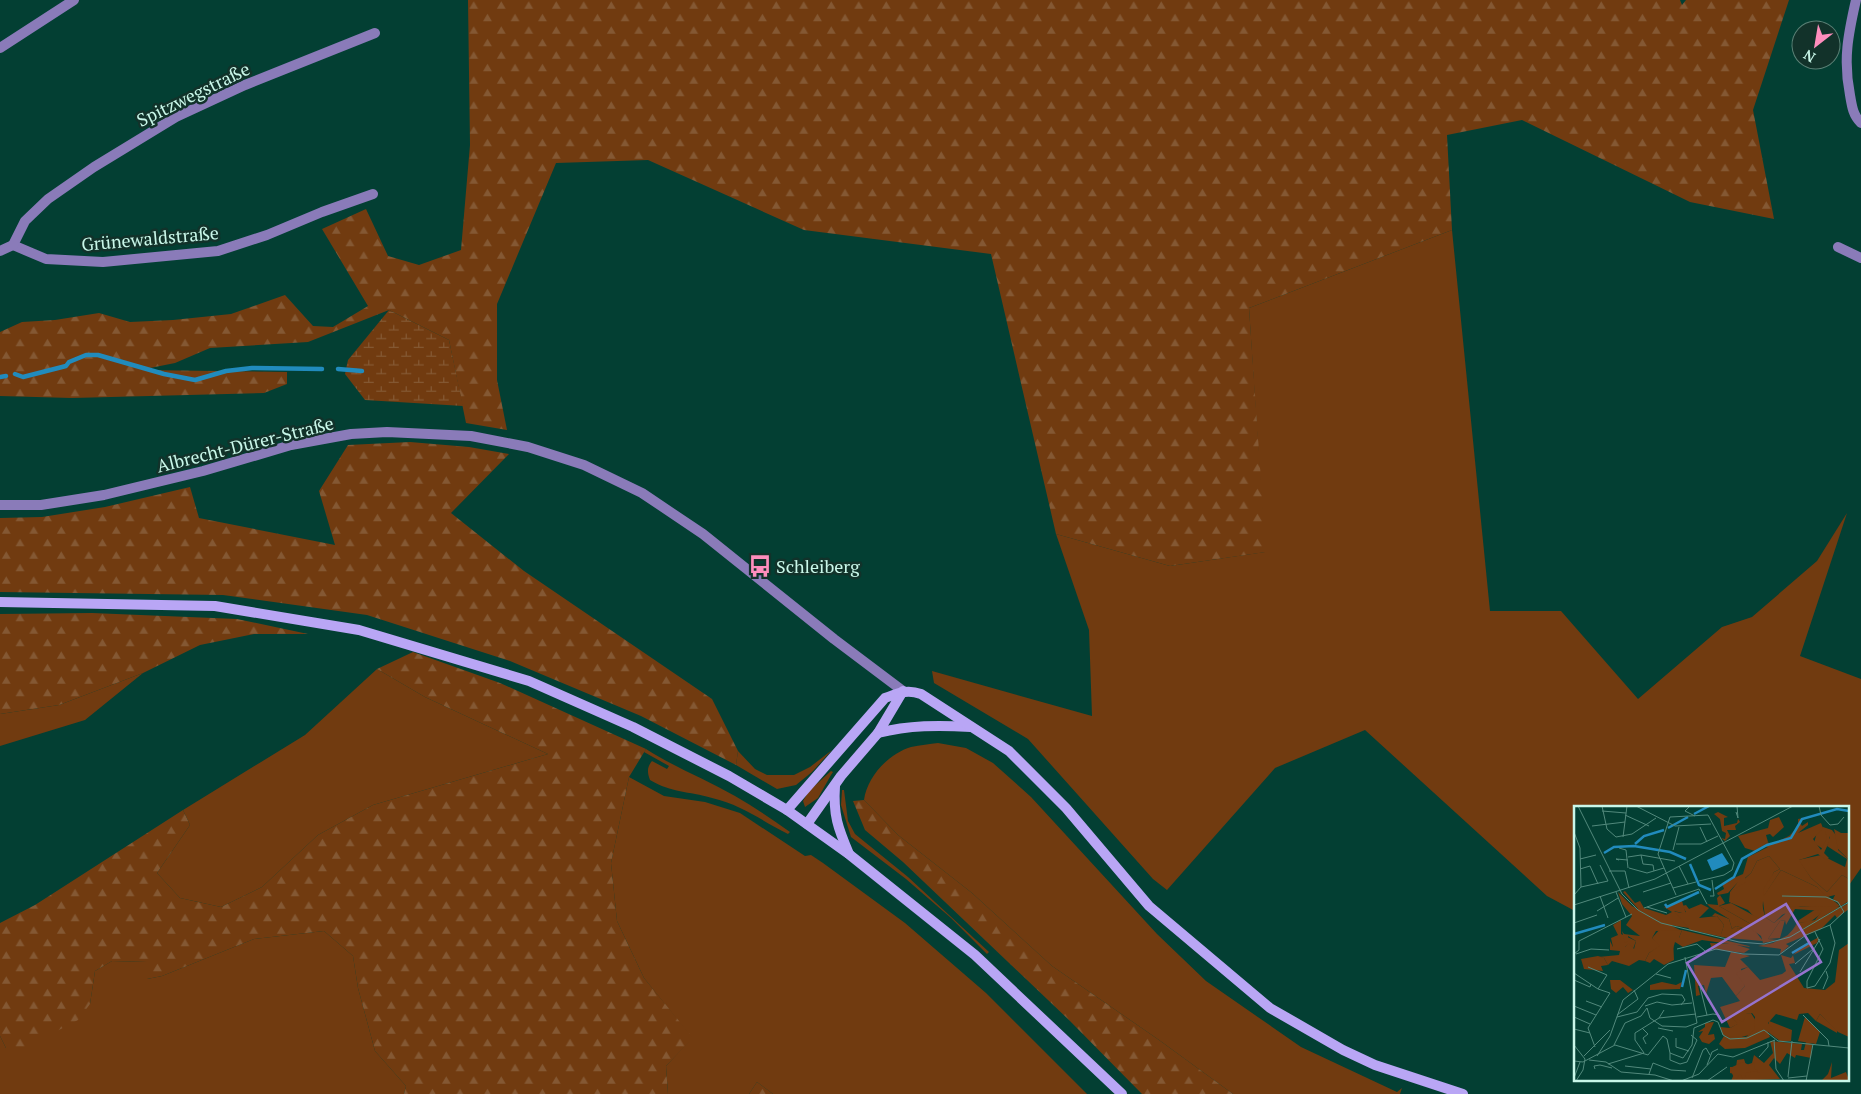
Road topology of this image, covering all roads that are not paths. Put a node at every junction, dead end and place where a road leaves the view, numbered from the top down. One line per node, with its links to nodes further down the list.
1 (74, 0): 4 (street)
2 (1856, 0): 5 (street)
3 (375, 33): 7 (street, Spitzwegstraße)
4 (0, 48)
5 (1861, 123)
6 (373, 194): 7 (street, Grünewaldstraße)
7 (13, 245): 9 (street)
8 (1838, 247): 10 (street)
9 (0, 251)
10 (1861, 258)
11 (0, 506): 13 (street, Albrecht-Dürer-Straße)
12 (0, 602): 17 (main road)
13 (903, 691): 14 (main road); 15 (main road); 17 (main road)
14 (972, 727): 15 (main road); 21 (main road)
15 (878, 733): 16 (main road)
16 (835, 785): 18 (main road); 19 (main road)
17 (787, 810): 18 (main road)
18 (808, 824): 19 (main road)
19 (850, 855): 20 (main road)
20 (1122, 1094)
21 (1463, 1094)

